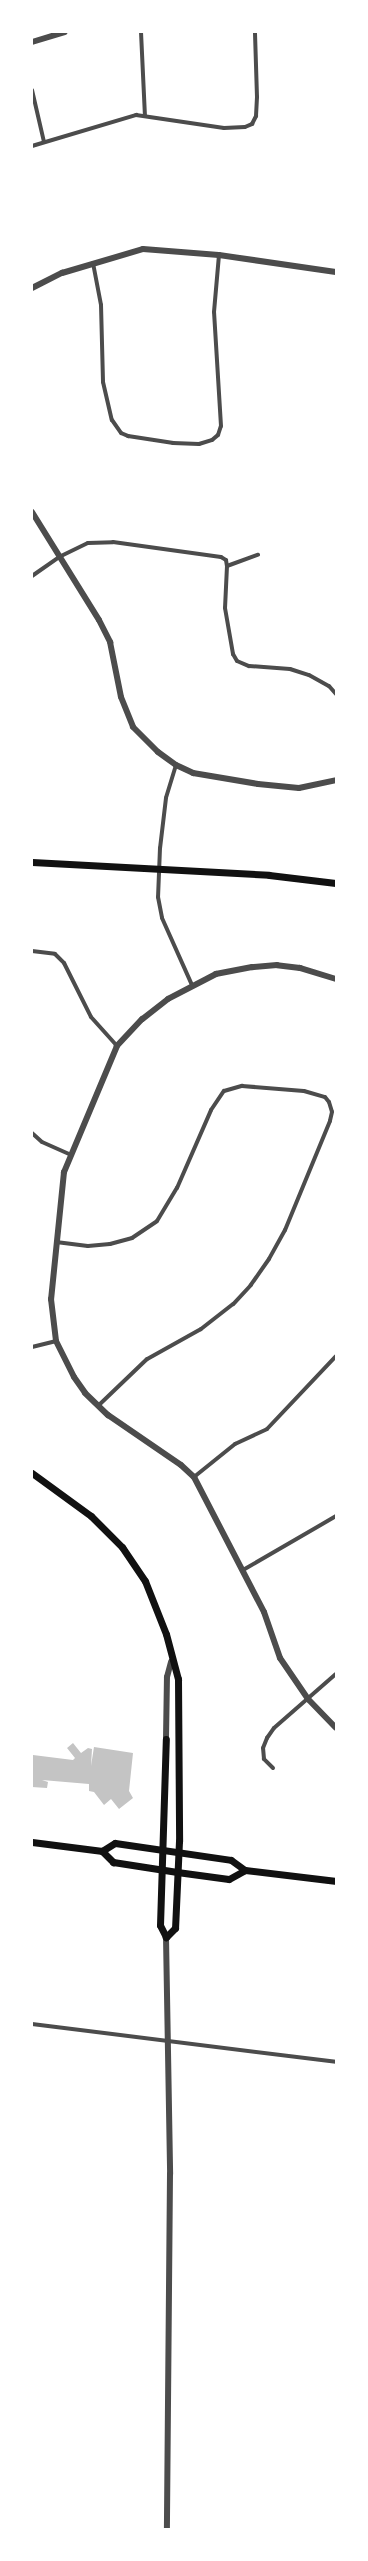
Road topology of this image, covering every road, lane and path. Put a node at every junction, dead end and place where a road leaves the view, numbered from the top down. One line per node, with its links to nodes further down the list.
1 (64, 32): 4 (street)
2 (142, 32): 6 (street)
3 (255, 32): 6 (street)
4 (32, 42)
5 (32, 90): 7 (street)
6 (145, 116): 7 (street)
7 (44, 142): 8 (street)
8 (32, 146)
9 (219, 255): 10 (street); 10 (street); 11 (street)
10 (93, 263): 12 (street)
11 (336, 272)
12 (32, 288)
13 (32, 512): 15 (street)
14 (258, 555): 16 (street)
15 (59, 557): 16 (street); 17 (street); 19 (street)
16 (227, 566): 18 (street)
17 (32, 576)
18 (336, 694)
19 (176, 765): 20 (street); 22 (street)
20 (336, 780)
21 (32, 862): 22 (main road)
22 (159, 870): 23 (main road); 26 (street)
23 (336, 883)
24 (32, 951): 27 (street)
25 (336, 979): 26 (street)
26 (192, 985): 27 (street)
27 (117, 1046): 29 (street)
28 (32, 1133): 29 (street)
29 (71, 1155): 30 (street)
30 (56, 1242): 31 (street); 34 (street)
31 (56, 1340): 32 (street); 34 (street)
32 (32, 1347)
33 (336, 1356): 36 (street)
34 (98, 1406): 36 (street)
35 (32, 1473): 39 (main road)
36 (194, 1477): 38 (street)
37 (336, 1516): 38 (street)
38 (242, 1570): 41 (street)
39 (171, 1662): 43 (street); 48 (main road)
40 (336, 1674): 41 (street)
41 (308, 1699): 42 (street); 44 (street)
42 (336, 1728)
43 (166, 1739): 46 (main road)
44 (273, 1768)
45 (32, 1842): 47 (main road)
46 (162, 1850): 47 (main road); 48 (main road); 49 (main road)
47 (102, 1851): 49 (main road)
48 (178, 1852): 50 (main road); 51 (main road)
49 (162, 1869): 51 (main road); 53 (main road)
50 (245, 1870): 51 (main road); 52 (main road)
51 (176, 1872): 53 (main road)
52 (336, 1881)
53 (166, 1936): 55 (street)
54 (32, 2024): 55 (street)
55 (170, 2040): 56 (street); 57 (street)
56 (336, 2062)
57 (167, 2529)

